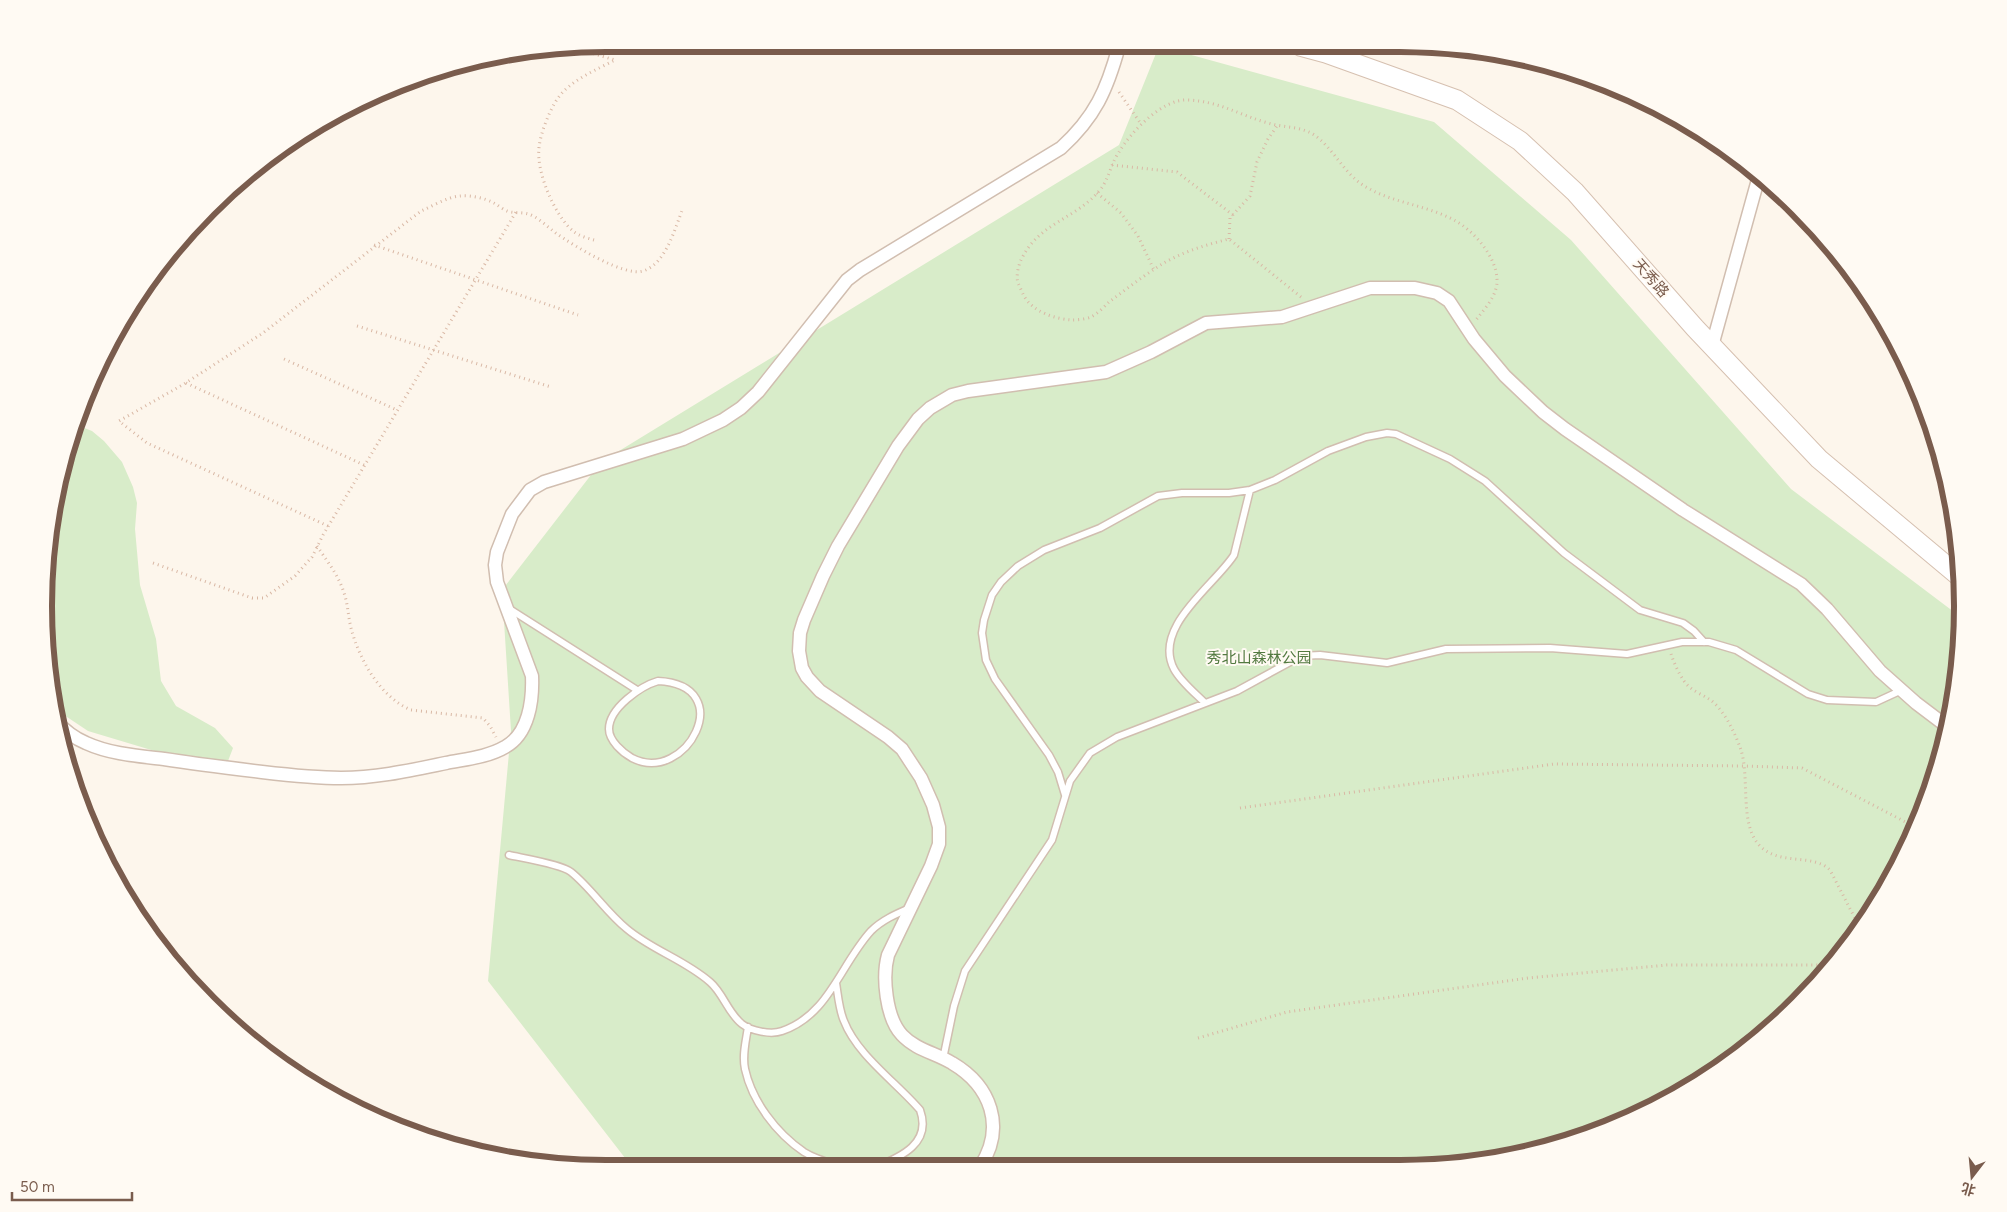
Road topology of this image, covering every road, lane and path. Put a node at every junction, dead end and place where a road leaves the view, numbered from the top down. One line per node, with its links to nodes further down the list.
1 (592, 53): 14 (path)
2 (1117, 53): 4 (street)
3 (1326, 53): 22 (main road, 天秀路)
4 (1109, 79): 5 (path); 34 (street)
5 (1141, 124): 6 (path); 7 (path)
6 (1278, 125): 12 (path); 21 (path)
7 (1112, 165): 9 (path); 12 (path)
8 (1757, 183): 22 (street)
9 (1097, 193): 16 (path); 16 (path)
10 (683, 208): 11 (path)
11 (516, 212): 15 (path); 17 (path)
12 (1233, 215): 13 (path)
13 (1228, 239): 16 (path); 18 (path)
14 (594, 240)
15 (374, 245): 17 (path); 25 (path)
16 (1154, 270)
17 (476, 280): 19 (path); 23 (path)
18 (1314, 307): 21 (street); 48 (street)
19 (578, 315)
20 (357, 326): 23 (path)
21 (1468, 330): 38 (street)
22 (1712, 346): 33 (main road, 天秀路)
23 (434, 350): 26 (path); 27 (path)
24 (284, 358): 27 (path)
25 (186, 383): 28 (path); 30 (path)
26 (551, 387)
27 (397, 410): 28 (path)
28 (364, 465): 30 (path)
29 (1250, 490): 35 (lane); 39 (lane); 44 (lane)
30 (328, 526): 31 (path)
31 (317, 546): 32 (path); 42 (path)
32 (153, 563)
33 (1953, 571)
34 (507, 607): 37 (lane); 42 (street)
35 (1704, 642): 36 (lane); 38 (lane)
36 (1668, 645): 39 (lane); 43 (path)
37 (637, 690): 37 (lane)
38 (1902, 690): 40 (street)
39 (1205, 703): 44 (lane)
40 (1942, 722)
41 (67, 731): 42 (street)
42 (503, 748)
43 (1744, 766): 45 (path); 46 (path); 49 (path)
44 (1065, 796): 54 (lane)
45 (1240, 808)
46 (1909, 824)
47 (509, 855): 52 (lane)
48 (911, 907): 51 (lane); 54 (street)
49 (1856, 921)
50 (1822, 965): 53 (path)
51 (836, 983): 52 (lane); 56 (lane)
52 (748, 1027): 55 (lane)
53 (1198, 1038)
54 (943, 1059): 57 (street)
55 (822, 1160)
56 (893, 1160)
57 (984, 1160)

